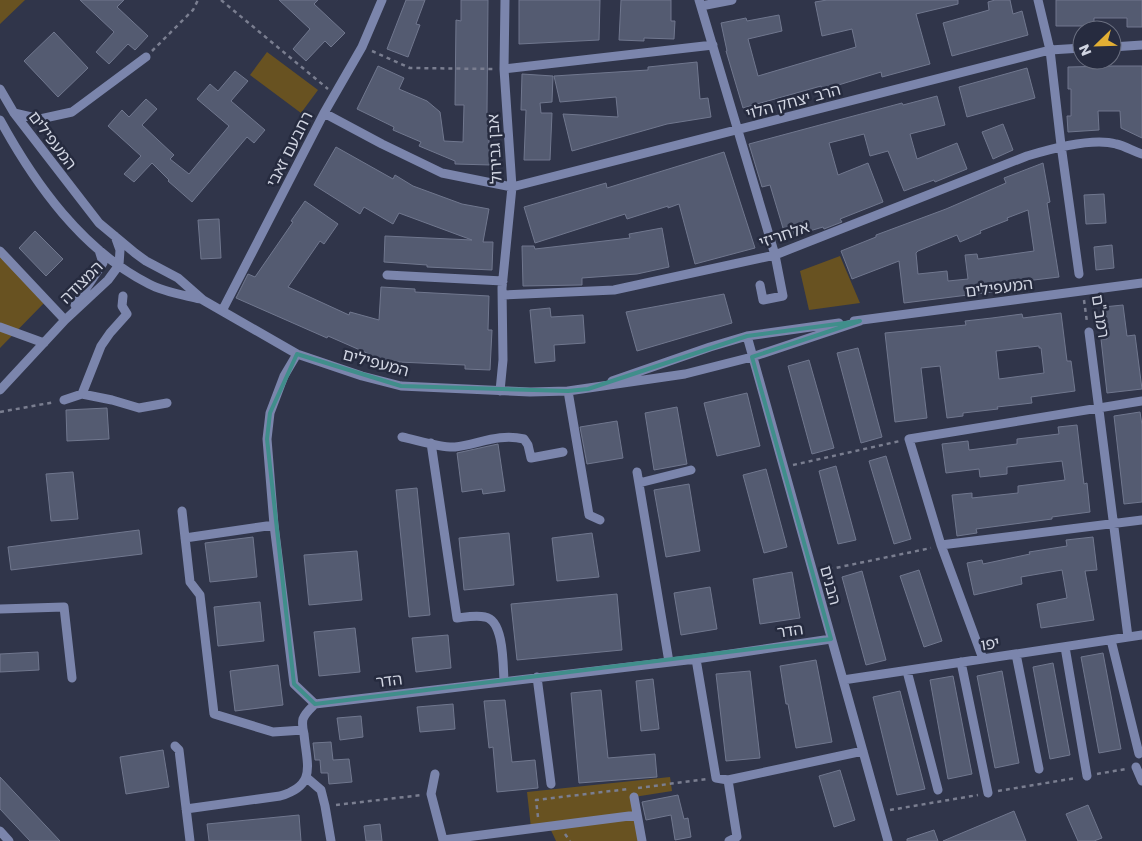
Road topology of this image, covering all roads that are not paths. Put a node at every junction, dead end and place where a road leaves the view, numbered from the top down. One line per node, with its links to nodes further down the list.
1 (382, 0): 15 (street, רחבעם זאבי)
2 (505, 0): 12 (street, אבן גבירול)
3 (732, 0): 5 (street)
4 (1038, 0): 10 (street, רמב"ם)
5 (700, 3): 6 (street)
6 (713, 45): 12 (street); 17 (street)
7 (1142, 45): 8 (street)
8 (1122, 46)
9 (1072, 49): 10 (street, הרב יצחק הלוי)
10 (1050, 50): 17 (street, הרב יצחק הלוי); 18 (street, רמב"ם)
11 (146, 57): 14 (street)
12 (504, 69): 20 (street, אבן גבירול)
13 (0, 89): 14 (street, המעפילים)
14 (14, 113): 21 (street, המעפילים)
15 (324, 113): 20 (street); 34 (street, רחבעם זאבי)
16 (0, 120): 22 (street, המעפילים)
17 (738, 130): 20 (street, הרב יצחק הלוי); 24 (street)
18 (1061, 145): 19 (street, אלחריזי); 24 (street, אלחריזי); 26 (street, רמב"ם)
19 (1142, 154)
20 (512, 187): 28 (street, אבן גבירול)
21 (114, 236): 25 (street, המצודה); 33 (street, המעפילים)
22 (99, 249): 25 (street, המעפילים); 35 (street, המצודה)
23 (0, 251): 35 (street)
24 (776, 255): 30 (street); 31 (street, אלחריזי)
25 (119, 265): 33 (street, המעפילים); 35 (street, המצודה)
26 (1079, 274)
27 (387, 276): 28 (street)
28 (503, 281): 31 (street, אבן גבירול)
29 (1142, 283): 36 (street, המעפילים)
30 (760, 285)
31 (503, 295): 45 (street, אבן גבירול)
32 (123, 296): 47 (street)
33 (203, 300): 34 (street, המעפילים)
34 (222, 311): 41 (street, המעפילים)
35 (65, 320): 40 (street, המצודה)
36 (860, 321): 39 (street, המעפילים); 42 (street, המעפילים)
37 (0, 327): 40 (street)
38 (1088, 332): 51 (street, רמב"ם)
39 (747, 336): 42 (street, הבנים); 43 (street, המעפילים)
40 (44, 342): 44 (street, המצודה)
41 (297, 354): 45 (street, המעפילים); 62 (street)
42 (752, 357): 43 (street, המעפילים); 68 (street, הבנים)
43 (588, 389): 46 (street, המעפילים)
44 (0, 390)
45 (500, 391): 46 (street, המעפילים)
46 (568, 391): 59 (street)
47 (82, 394): 48 (street); 50 (street)
48 (64, 400)
49 (1142, 401): 51 (street)
50 (167, 403)
51 (1099, 407): 61 (street, רמב"ם); 64 (street)
52 (402, 437): 53 (street)
53 (432, 443): 54 (street); 80 (street)
54 (563, 452)
55 (691, 470): 57 (street)
56 (637, 472): 57 (street)
57 (639, 483): 74 (street)
58 (182, 511): 63 (street)
59 (600, 520)
60 (1142, 520): 61 (street)
61 (1114, 524): 64 (street); 67 (street, רמב"ם)
62 (274, 525): 63 (street); 81 (street)
63 (185, 538): 82 (street)
64 (941, 545): 73 (street)
65 (0, 610): 78 (street)
66 (1142, 635): 67 (street, יפו)
67 (1128, 638): 69 (street, יפו)
68 (831, 639): 72 (street, הדר); 79 (street, הבנים)
69 (1111, 640): 70 (street, יפו); 85 (street)
70 (1065, 647): 71 (street, יפו); 89 (street)
71 (1016, 654): 73 (street, יפו); 87 (street)
72 (696, 659): 74 (street, הדר); 91 (street)
73 (983, 659): 75 (street, יפו)
74 (669, 662): 77 (street, הדר)
75 (961, 662): 76 (street, יפו); 95 (street)
76 (907, 670): 79 (street, יפו); 94 (street)
77 (538, 677): 80 (street, הדר); 93 (street)
78 (72, 678)
79 (843, 680): 84 (street, הבנים)
80 (504, 681): 81 (street, הדר)
81 (315, 704): 82 (street)
82 (303, 730): 90 (street)
83 (175, 746): 97 (street)
84 (863, 751): 91 (street); 105 (street, הבנים)
85 (1139, 754)
86 (1136, 767): 92 (street)
87 (1039, 769)
88 (435, 774): 98 (street)
89 (1087, 776)
90 (307, 778): 97 (street); 102 (street)
91 (728, 780): 104 (street)
92 (1142, 781)
93 (552, 784)
94 (938, 790)
95 (988, 793)
96 (634, 797): 98 (street)
97 (186, 809): 101 (street)
98 (637, 816): 103 (street)
99 (0, 831): 100 (street)
100 (9, 841)
101 (190, 841)
102 (331, 841)
103 (642, 841)
104 (729, 841)
105 (888, 841)

